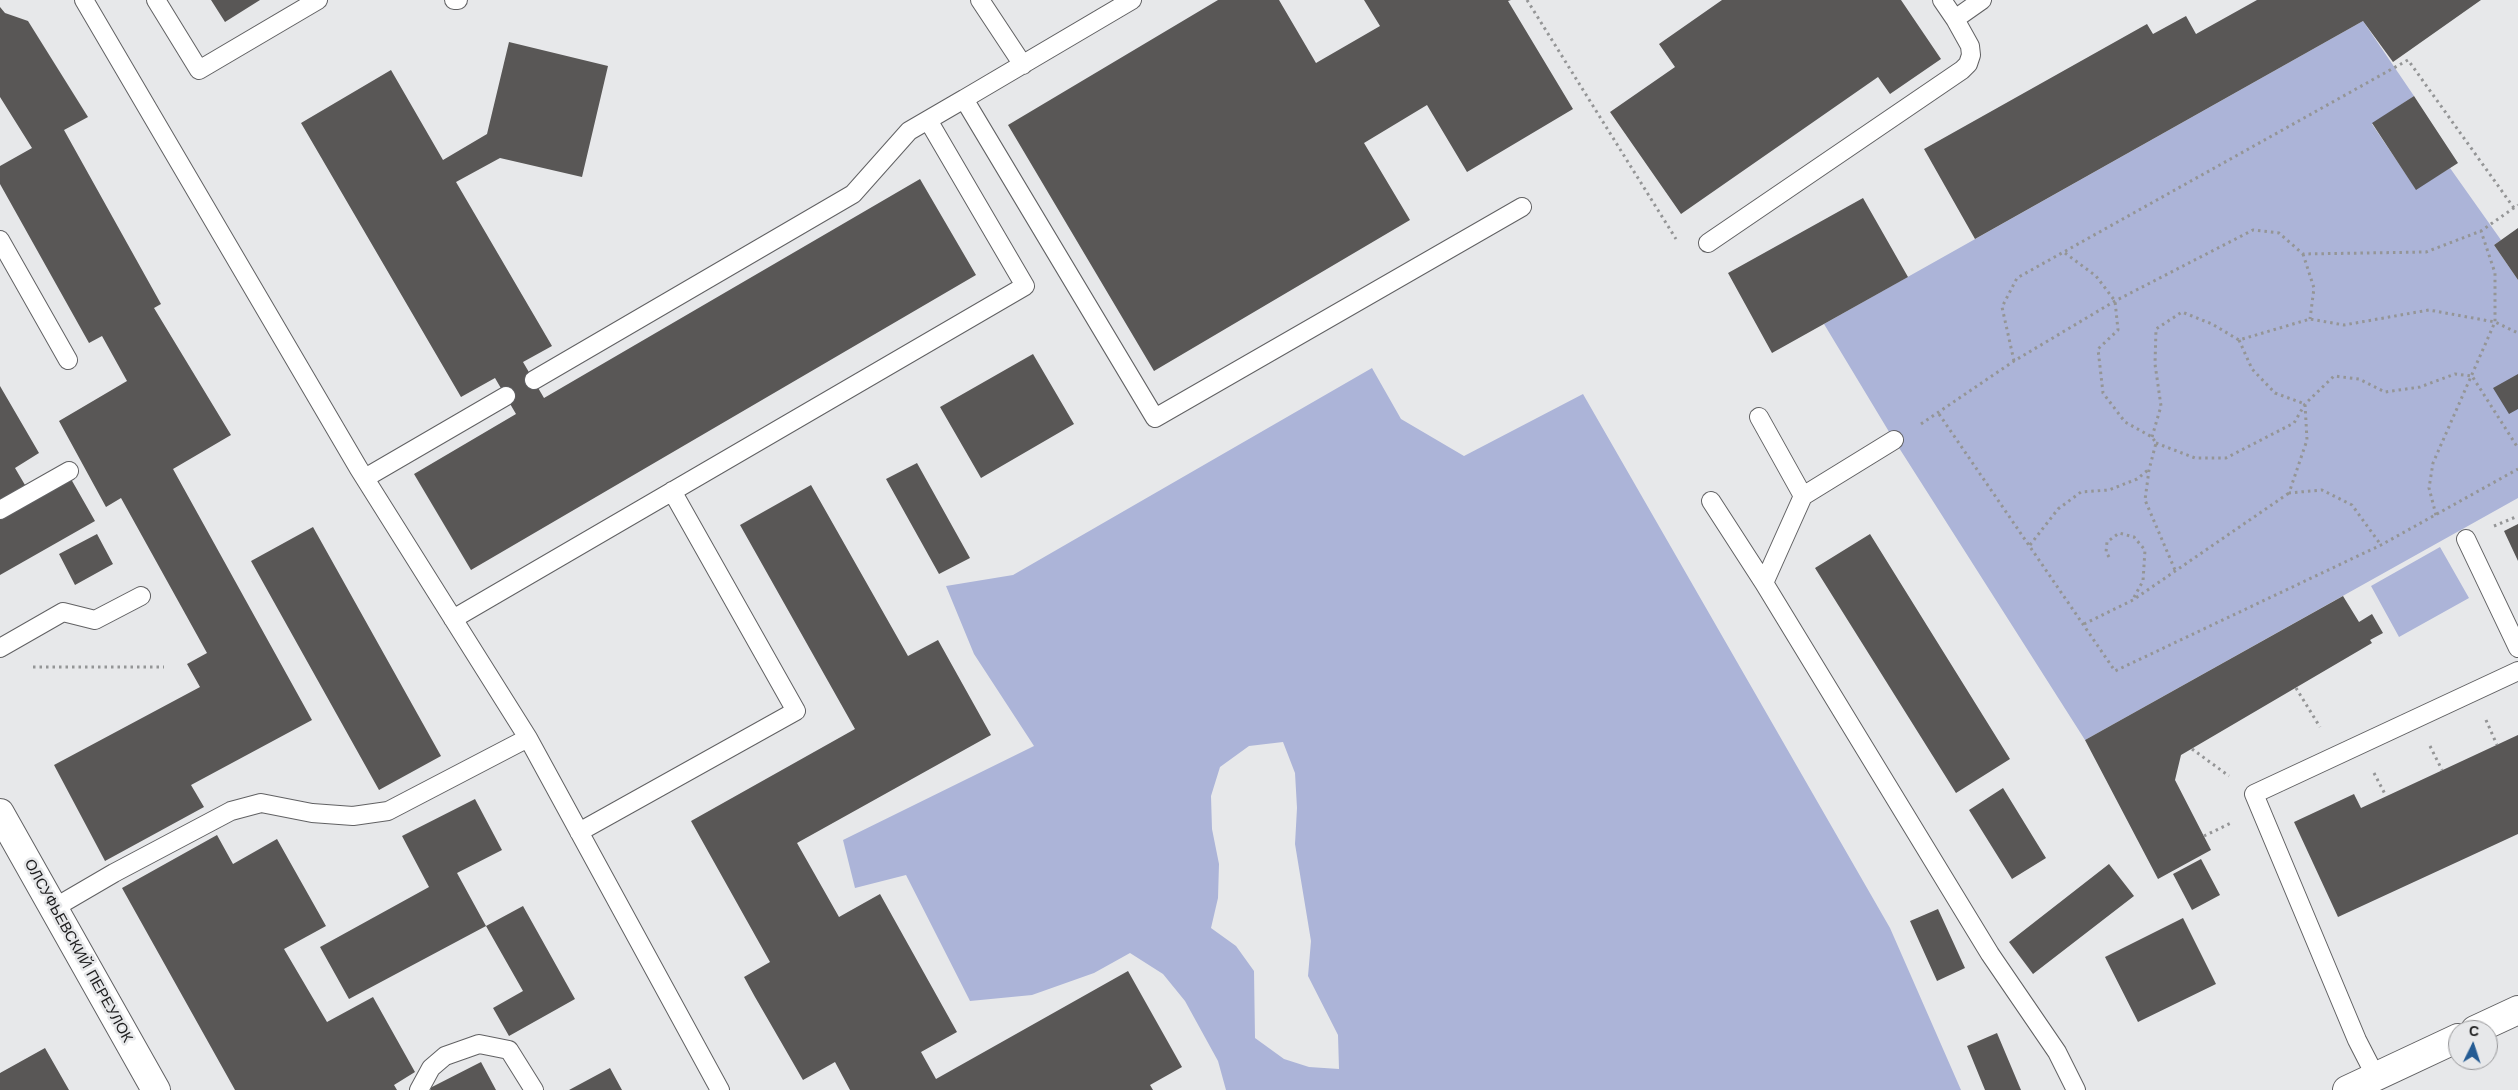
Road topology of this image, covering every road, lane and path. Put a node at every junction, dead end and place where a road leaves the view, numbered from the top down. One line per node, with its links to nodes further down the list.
1 (84, 0): 40 (lane)
2 (156, 0): 3 (lane)
3 (318, 0)
4 (980, 0): 10 (lane)
5 (1132, 0): 10 (lane)
6 (1527, 0): 17 (path)
7 (1942, 0): 9 (lane)
8 (1982, 0): 9 (lane)
9 (1955, 19): 17 (lane)
10 (1023, 65): 11 (lane)
11 (964, 99): 12 (lane); 13 (lane)
12 (928, 120): 28 (lane); 41 (lane)
13 (1522, 207)
14 (2516, 207): 15 (path); 18 (path)
15 (2481, 231): 19 (path); 22 (path)
16 (0, 240): 25 (lane)
17 (1708, 243)
18 (2065, 253): 20 (path); 26 (path)
19 (2303, 254): 20 (path); 21 (path)
20 (2115, 301): 26 (path); 33 (path)
21 (2310, 319): 22 (path); 24 (path)
22 (2495, 322): 23 (path); 27 (path)
23 (2518, 333)
24 (2238, 340): 30 (path); 33 (path)
25 (68, 360)
26 (2014, 361): 31 (path)
27 (2472, 376): 30 (path); 36 (path); 46 (path)
28 (534, 380)
29 (506, 396): 40 (lane)
30 (2305, 404): 35 (path); 42 (path)
31 (1939, 414): 34 (path); 49 (path)
32 (1759, 417): 43 (lane)
33 (2152, 436): 35 (path)
34 (1894, 440): 43 (lane)
35 (2156, 443): 38 (path)
36 (2518, 448)
37 (2518, 469): 46 (path)
38 (2149, 470): 49 (path); 51 (path)
39 (69, 472): 45 (lane)
40 (365, 478): 55 (lane)
41 (672, 491): 55 (lane); 68 (lane)
42 (2289, 492): 48 (path); 51 (path)
43 (1803, 496): 52 (lane)
44 (1711, 501): 52 (lane)
45 (0, 510)
46 (2436, 515): 48 (path)
47 (2466, 539): 58 (lane)
48 (2381, 545): 56 (path)
49 (2030, 546): 56 (path)
50 (2109, 557): 54 (path)
51 (2175, 570): 54 (path)
52 (1764, 583): 78 (lane)
53 (141, 596): 57 (lane)
54 (2133, 600): 56 (path)
55 (454, 619): 63 (lane)
56 (2084, 624)
57 (0, 648)
58 (2518, 648)
59 (31, 667): 60 (path)
60 (164, 667)
61 (2518, 671): 65 (lane)
62 (2296, 688): 65 (path)
63 (528, 738): 68 (lane); 69 (lane)
64 (2192, 749): 66 (path)
65 (2338, 756): 66 (lane)
66 (2254, 794): 73 (lane)
67 (0, 813): 69 (street, ОЛСУФЬЕВСКИЙ ПЕРЕУЛОК)
68 (579, 832): 77 (lane)
69 (54, 908): 74 (street, ОЛСУФЬЕВСКИЙ ПЕРЕУЛОК)
70 (2518, 1010): 71 (street)
71 (2496, 1020)
72 (2448, 1043): 73 (street)
73 (2376, 1077): 79 (street)
74 (156, 1090)
75 (419, 1090): 76 (lane)
76 (534, 1090)
77 (720, 1090)
78 (2076, 1090)
79 (2347, 1090)

